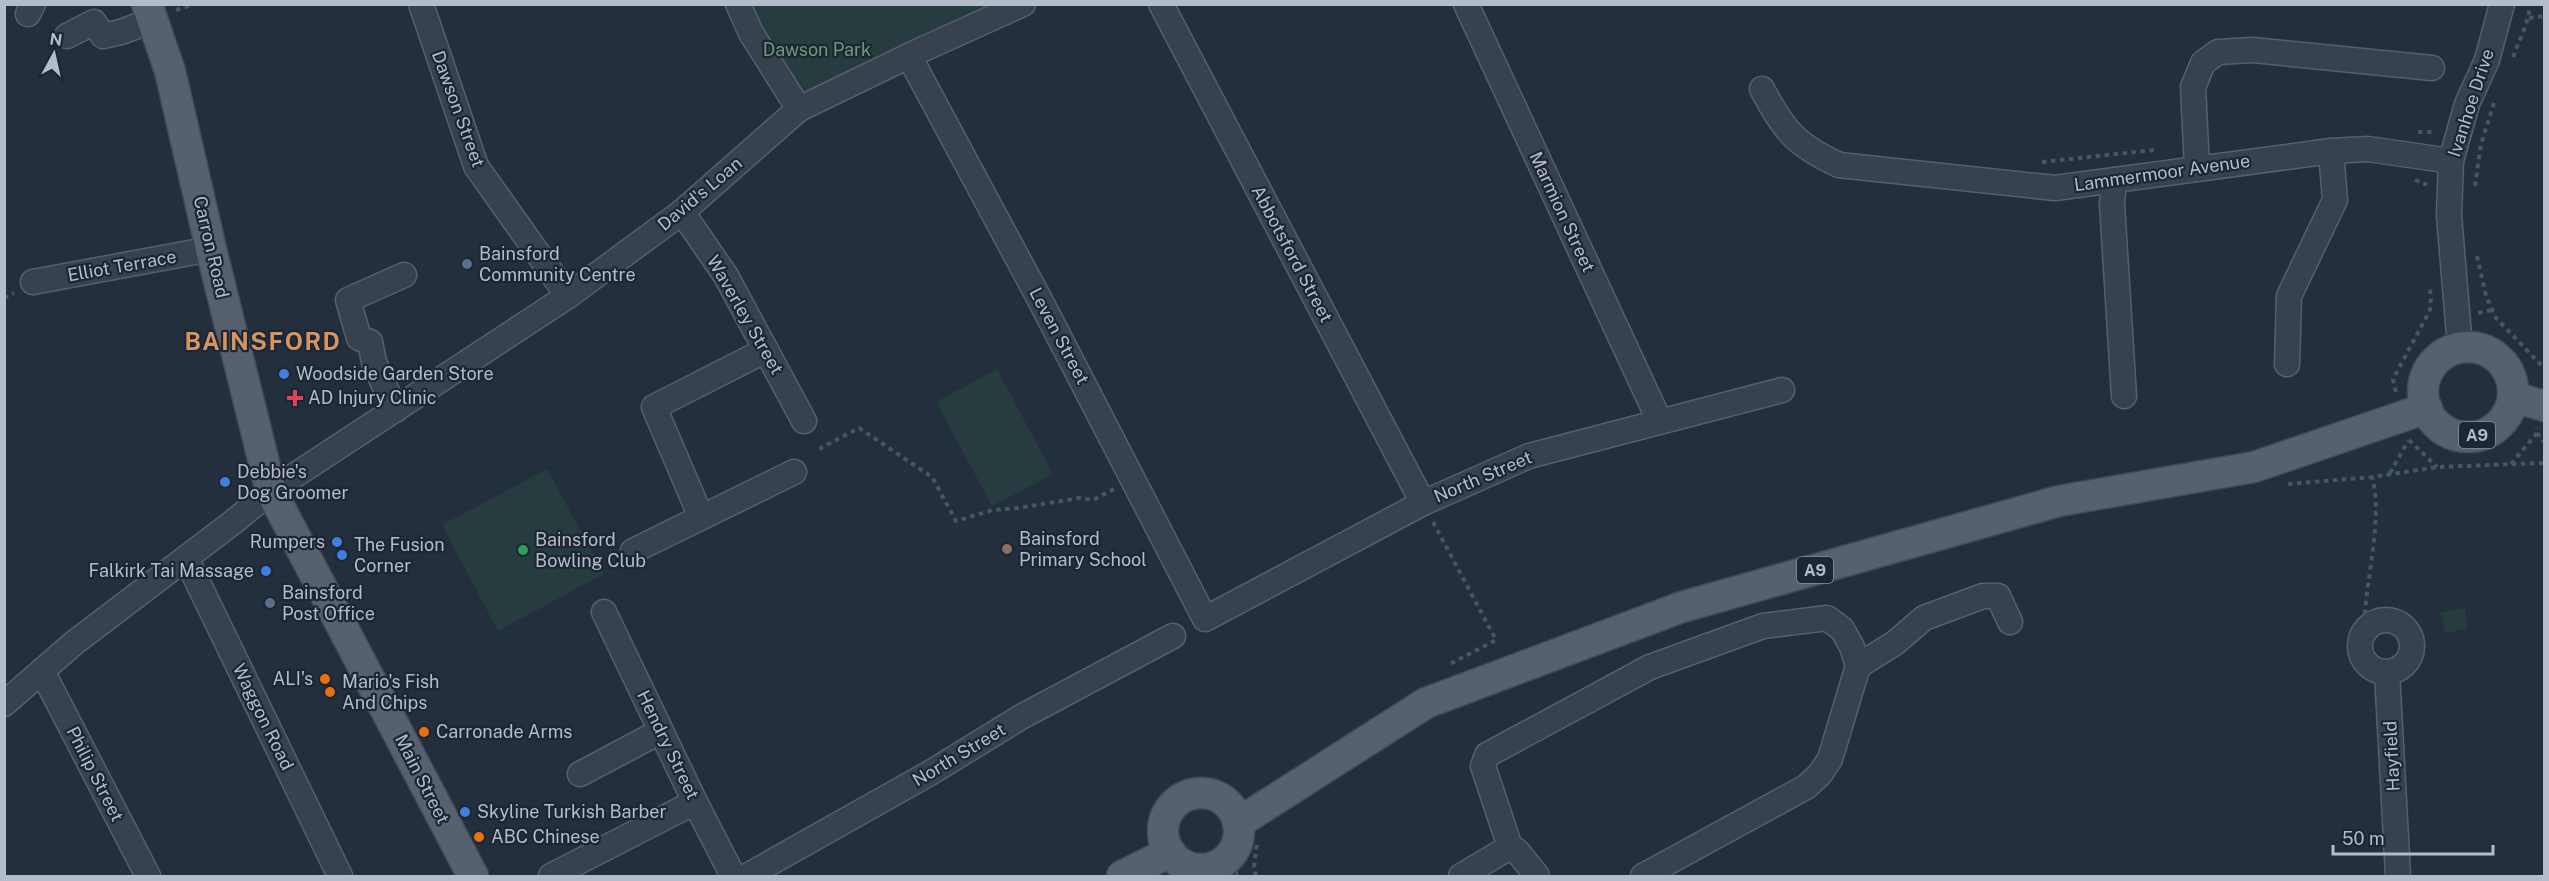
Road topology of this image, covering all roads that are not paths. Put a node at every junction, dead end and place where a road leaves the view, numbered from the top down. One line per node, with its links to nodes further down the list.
1 (421, 4): 21 (street, Dawson Street)
2 (738, 4): 12 (street)
3 (1023, 4): 9 (street, David's Loan)
4 (1161, 4): 35 (street, Abbotsford Street)
5 (1466, 4): 30 (street, Marmion Street)
6 (2502, 4): 14 (street, Ivanhoe Drive)
7 (150, 12): 8 (street); 18 (main road, Carron Road)
8 (67, 36)
9 (909, 56): 12 (street, David's Loan); 40 (street, Leven Street)
10 (2432, 68): 15 (street)
11 (1762, 89): 16 (street, Lammermoor Avenue)
12 (800, 109): 17 (street, David's Loan)
13 (2331, 151): 14 (street, Lammermoor Avenue); 15 (street, Lammermoor Avenue); 24 (street)
14 (2451, 161): 22 (street, Ivanhoe Drive)
15 (2197, 169): 16 (street, Lammermoor Avenue)
16 (2114, 180): 26 (street)
17 (682, 212): 21 (street, David's Loan); 23 (street, Waverley Street)
18 (211, 249): 20 (street, Elliot Terrace); 34 (main road, Carron Road)
19 (404, 275): 29 (street)
20 (33, 282)
21 (568, 296): 29 (street, David's Loan)
22 (2460, 347): 27 (main road); 28 (main road)
23 (766, 350): 32 (street, Waverley Street); 36 (street)
24 (2287, 364)
25 (1782, 390): 30 (street, North Street)
26 (2124, 396)
27 (2514, 397): 28 (main road, A9); 31 (main road)
28 (2427, 408): 50 (main road, A9)
29 (395, 410): 34 (street, David's Loan)
30 (1659, 420): 35 (street, North Street)
31 (2541, 420)
32 (804, 421)
33 (794, 472): 36 (street)
34 (271, 491): 38 (street, David's Loan); 56 (main road, Main Street)
35 (1423, 503): 40 (street, North Street)
36 (701, 517): 37 (street)
37 (633, 551)
38 (186, 558): 44 (street, David's Loan); 55 (street, Waggon Road)
39 (604, 612): 47 (street, Hendry Street)
40 (1205, 619)
41 (2010, 622): 43 (street)
42 (1173, 636): 59 (street, North Street)
43 (1858, 666): 52 (street); 63 (street)
44 (42, 671): 46 (street, David's Loan); 54 (street, Philip Street)
45 (2387, 672): 45 (street); 64 (street, Hayfield)
46 (4, 704)
47 (661, 731): 48 (street); 49 (street, Hendry Street)
48 (580, 774)
49 (695, 802): 57 (street); 58 (street, Hendry Street)
50 (1250, 828): 51 (main road); 53 (main road)
51 (1170, 852): 53 (main road); 60 (main road)
52 (1501, 853): 61 (street); 62 (street)
53 (1221, 870)
54 (148, 876)
55 (340, 876)
56 (473, 876)
57 (551, 876)
58 (733, 876)
59 (747, 876)
60 (1122, 876)
61 (1461, 876)
62 (1537, 876)
63 (1643, 876)
64 (2398, 876)

